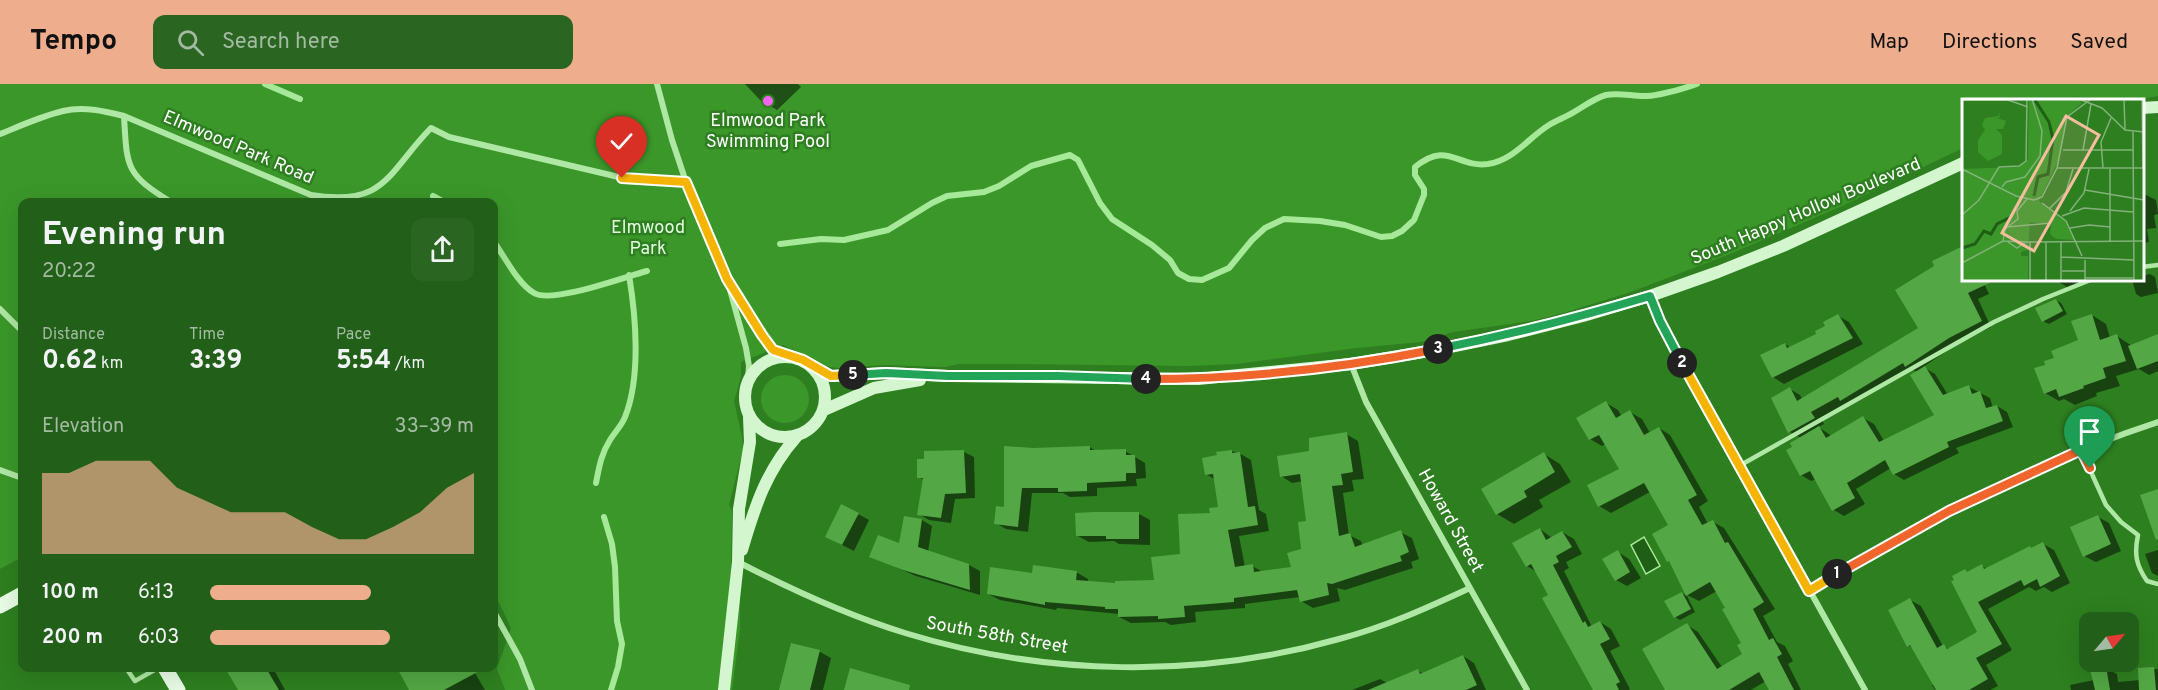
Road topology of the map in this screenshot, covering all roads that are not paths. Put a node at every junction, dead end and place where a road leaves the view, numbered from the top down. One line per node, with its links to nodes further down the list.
1 (657, 84): 7 (street)
2 (2158, 107): 3 (street)
3 (2143, 108)
4 (124, 116): 5 (street, Elmwood Park Road); 8 (street); 9 (street, Elmwood Park Road)
5 (0, 134)
6 (1962, 163): 15 (street, South Happy Hollow Boulevard)
7 (686, 182): 10 (street, Elmwood Park Road); 13 (street)
8 (164, 198)
9 (328, 198)
10 (351, 198)
11 (2158, 265): 12 (lane)
12 (2143, 267)
13 (727, 279): 18 (street); 22 (street)
14 (2090, 280): 28 (lane)
15 (1650, 296): 19 (street, South Happy Hollow Boulevard); 28 (street)
16 (0, 309): 17 (street)
17 (18, 327)
18 (795, 357): 20 (street); 22 (street)
19 (1351, 364): 21 (street, South Happy Hollow Boulevard); 33 (street, Howard Street)
20 (811, 365): 21 (street, South Happy Hollow Boulevard); 23 (street)
21 (948, 376): 23 (street)
22 (748, 379): 24 (street)
23 (824, 410): 26 (street)
24 (749, 417): 26 (street); 31 (street)
25 (2158, 422): 27 (street)
26 (797, 436): 31 (street)
27 (2081, 450): 32 (lane); 34 (street)
28 (1739, 466): 34 (street)
29 (0, 470): 30 (street)
30 (18, 477)
31 (738, 562): 33 (street, South 58th Street); 43 (street)
32 (2158, 584)
33 (1470, 588): 44 (street, Howard Street)
34 (1809, 591): 45 (street)
35 (18, 596): 36 (main road)
36 (0, 606)
37 (498, 619): 42 (street)
38 (129, 672): 39 (lane)
39 (151, 672)
40 (167, 672): 41 (main road)
41 (178, 690)
42 (532, 690)
43 (724, 690)
44 (1527, 690)
45 (1865, 690)

